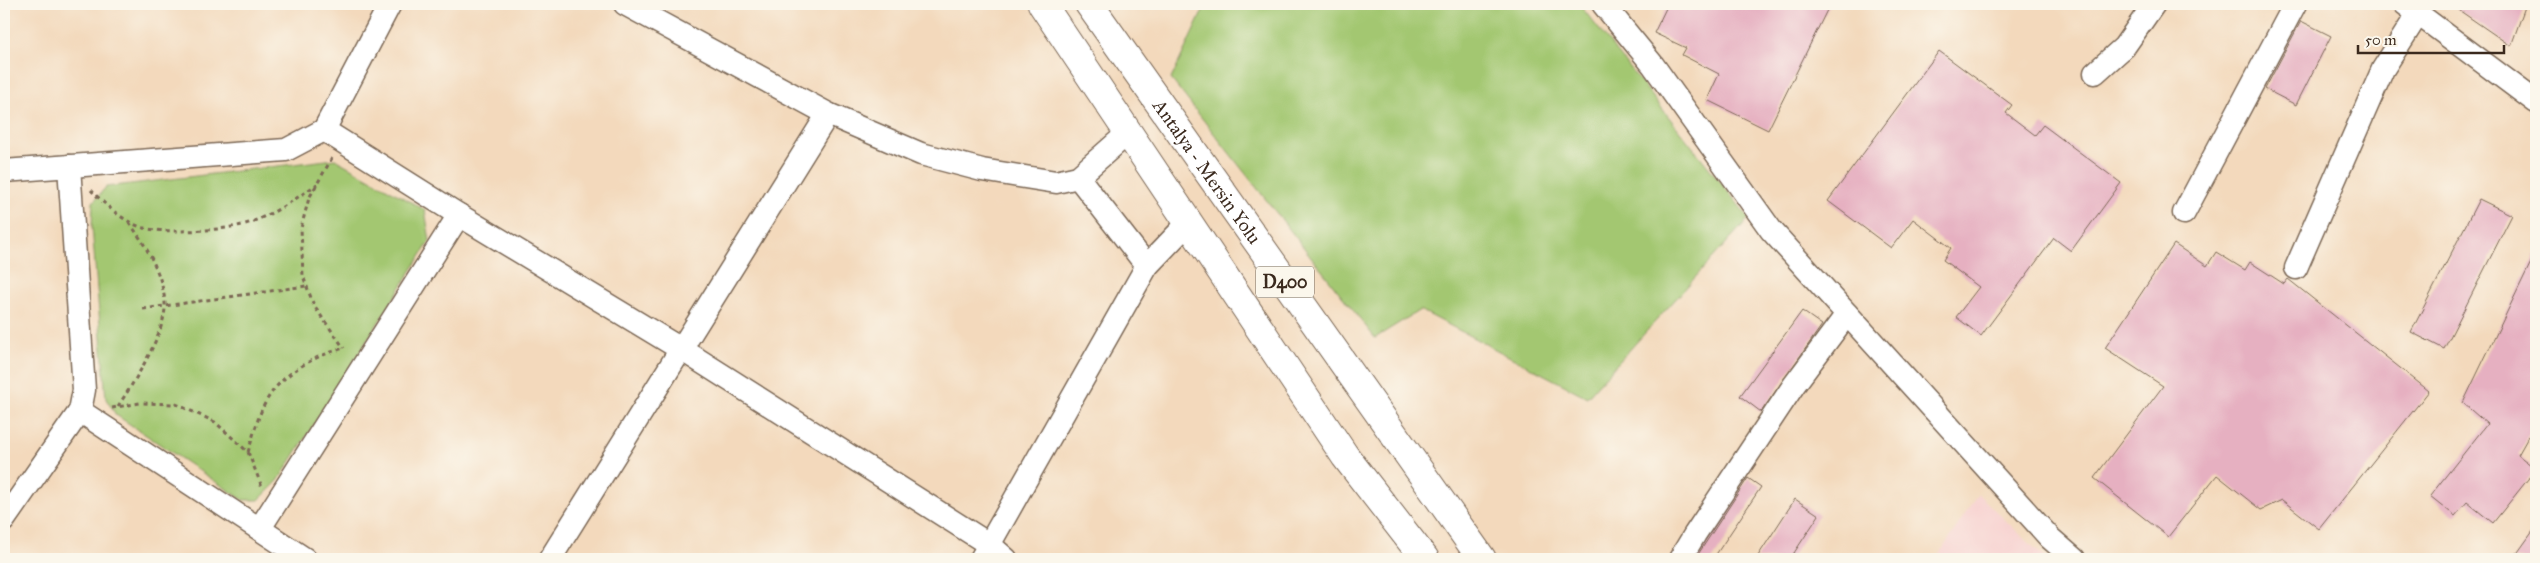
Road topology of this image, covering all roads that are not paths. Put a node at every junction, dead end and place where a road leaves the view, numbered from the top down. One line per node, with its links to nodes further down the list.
1 (390, 4): 13 (street)
2 (624, 4): 11 (street)
3 (1042, 4): 12 (highway, D400)
4 (1089, 4): 31 (highway, Antalya - Mersin Yolu / D400)
5 (1603, 4): 22 (street)
6 (2154, 4): 9 (street)
7 (2295, 4): 17 (street)
8 (2411, 9): 10 (street); 21 (street)
9 (2095, 73)
10 (2536, 102)
11 (828, 114): 16 (street); 23 (street)
12 (1129, 132): 16 (street); 19 (highway, D400)
13 (331, 134): 14 (street); 18 (street)
14 (69, 166): 15 (street); 24 (street)
15 (4, 171)
16 (1078, 177): 20 (street)
17 (2184, 213)
18 (459, 215): 23 (street); 25 (street)
19 (1190, 221): 20 (street); 30 (highway, D400)
20 (1147, 266): 27 (street)
21 (2296, 268)
22 (1847, 314): 32 (street); 33 (street)
23 (680, 349): 27 (street); 29 (street)
24 (80, 411): 25 (street); 26 (street)
25 (265, 519): 28 (street)
26 (4, 520)
27 (992, 555)
28 (305, 559)
29 (550, 559)
30 (1425, 559)
31 (1482, 559)
32 (1680, 559)
33 (2074, 559)

